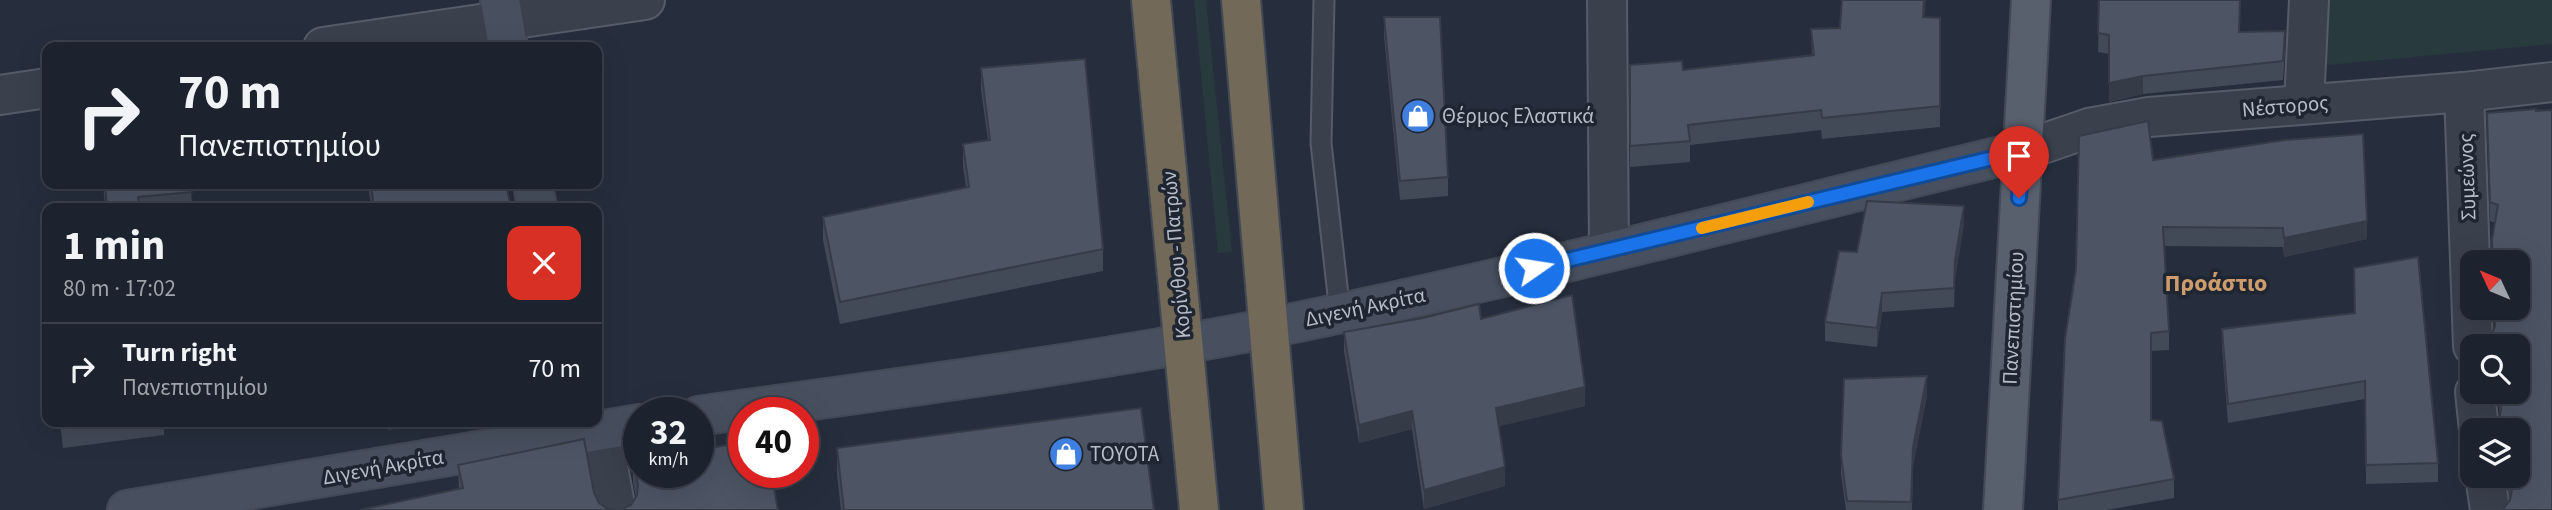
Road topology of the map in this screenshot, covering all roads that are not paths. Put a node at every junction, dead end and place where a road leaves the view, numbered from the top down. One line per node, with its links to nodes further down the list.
1 (645, 0): 8 (street)
2 (1151, 0): 20 (highway, Κορίνθου - Πατρών)
3 (1241, 0): 18 (highway)
4 (1324, 0): 17 (lane)
5 (1607, 0): 16 (street)
6 (2031, 0): 15 (main road, Πανεπιστημίου)
7 (2308, 0): 14 (street)
8 (504, 23): 9 (street)
9 (361, 42)
10 (2552, 82): 12 (street, Νέστορος)
11 (42, 89): 13 (street)
12 (2464, 92): 14 (street, Νέστορος); 19 (street, Συμεώνος)
13 (0, 95)
14 (2304, 104): 15 (street, Νέστορος)
15 (2022, 151): 16 (street, Διγενή Ακρίτα); 29 (main road, Πανεπιστημίου)
16 (1609, 250): 17 (street, Διγενή Ακρίτα)
17 (1340, 313): 18 (street, Διγενή Ακρίτα)
18 (1269, 328): 20 (street, Διγενή Ακρίτα); 28 (highway)
19 (2473, 334)
20 (1185, 344): 21 (street, Διγενή Ακρίτα); 27 (highway, Κορίνθου - Πατρών)
21 (714, 414)
22 (623, 426): 23 (street, Διγενή Ακρίτα)
23 (585, 429): 25 (street, Διγενή Ακρίτα); 26 (street)
24 (2487, 488): 30 (street)
25 (128, 510)
26 (616, 510)
27 (1199, 510)
28 (1284, 510)
29 (2003, 510)
30 (2490, 510)

